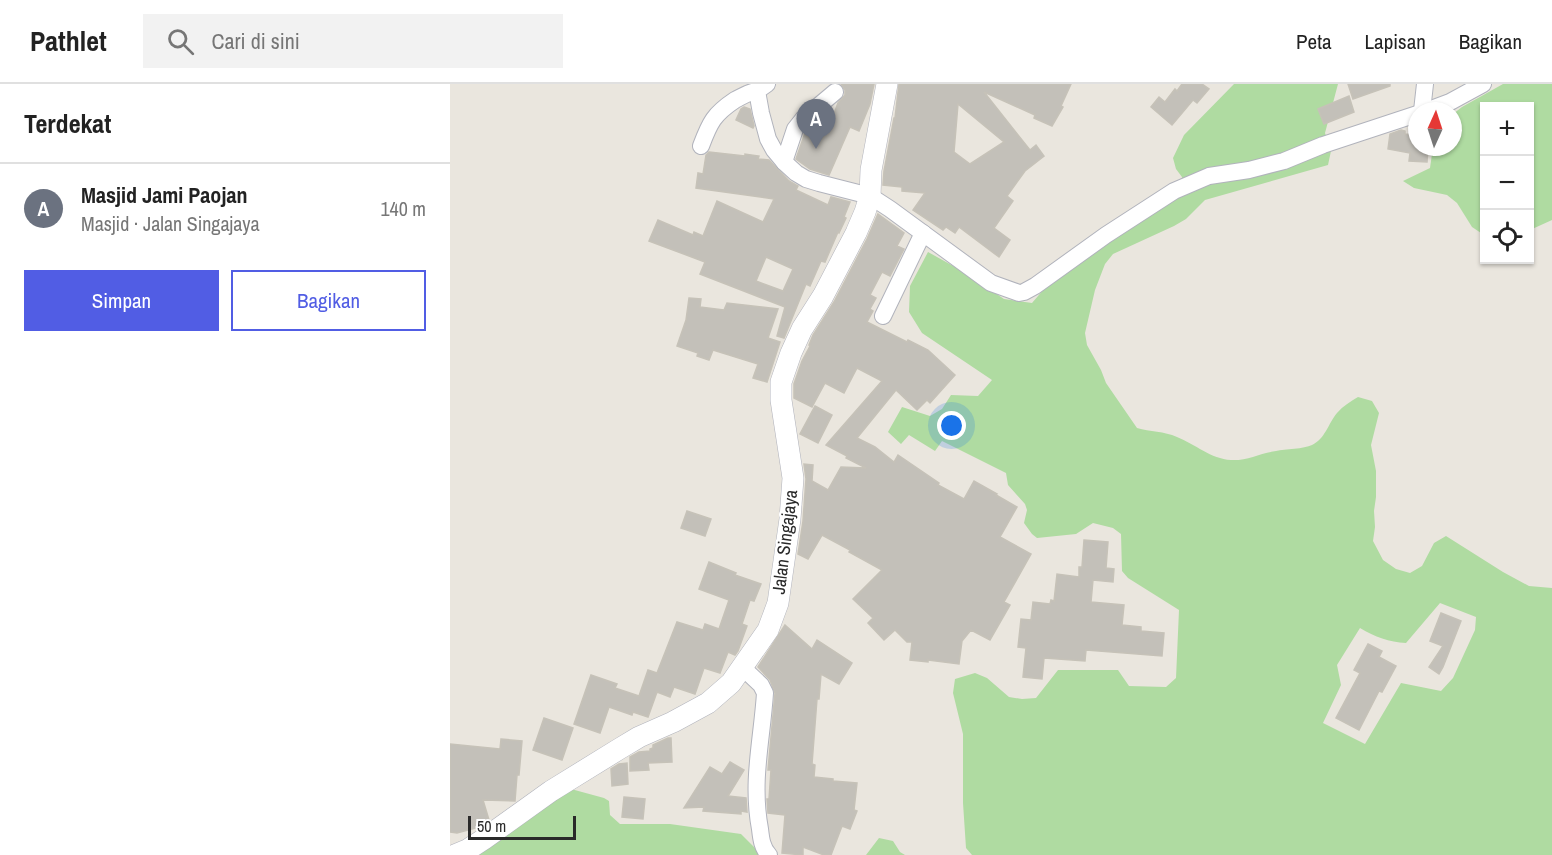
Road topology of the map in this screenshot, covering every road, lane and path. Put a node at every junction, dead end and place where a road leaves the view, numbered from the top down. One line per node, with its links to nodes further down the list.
1 (887, 84): 11 (street, Jalan Singajaya)
2 (1425, 84): 6 (street)
3 (1483, 84): 7 (street)
4 (754, 88): 9 (street); 10 (street)
5 (835, 92): 10 (street)
6 (1424, 102)
7 (1450, 102)
8 (1408, 117): 12 (street)
9 (701, 146)
10 (784, 162): 11 (street)
11 (870, 196): 12 (street); 14 (street, Jalan Singajaya)
12 (923, 233): 13 (street)
13 (883, 316)
14 (742, 667): 15 (street, Jalan Singajaya); 16 (street)
15 (455, 855)
16 (769, 855)

